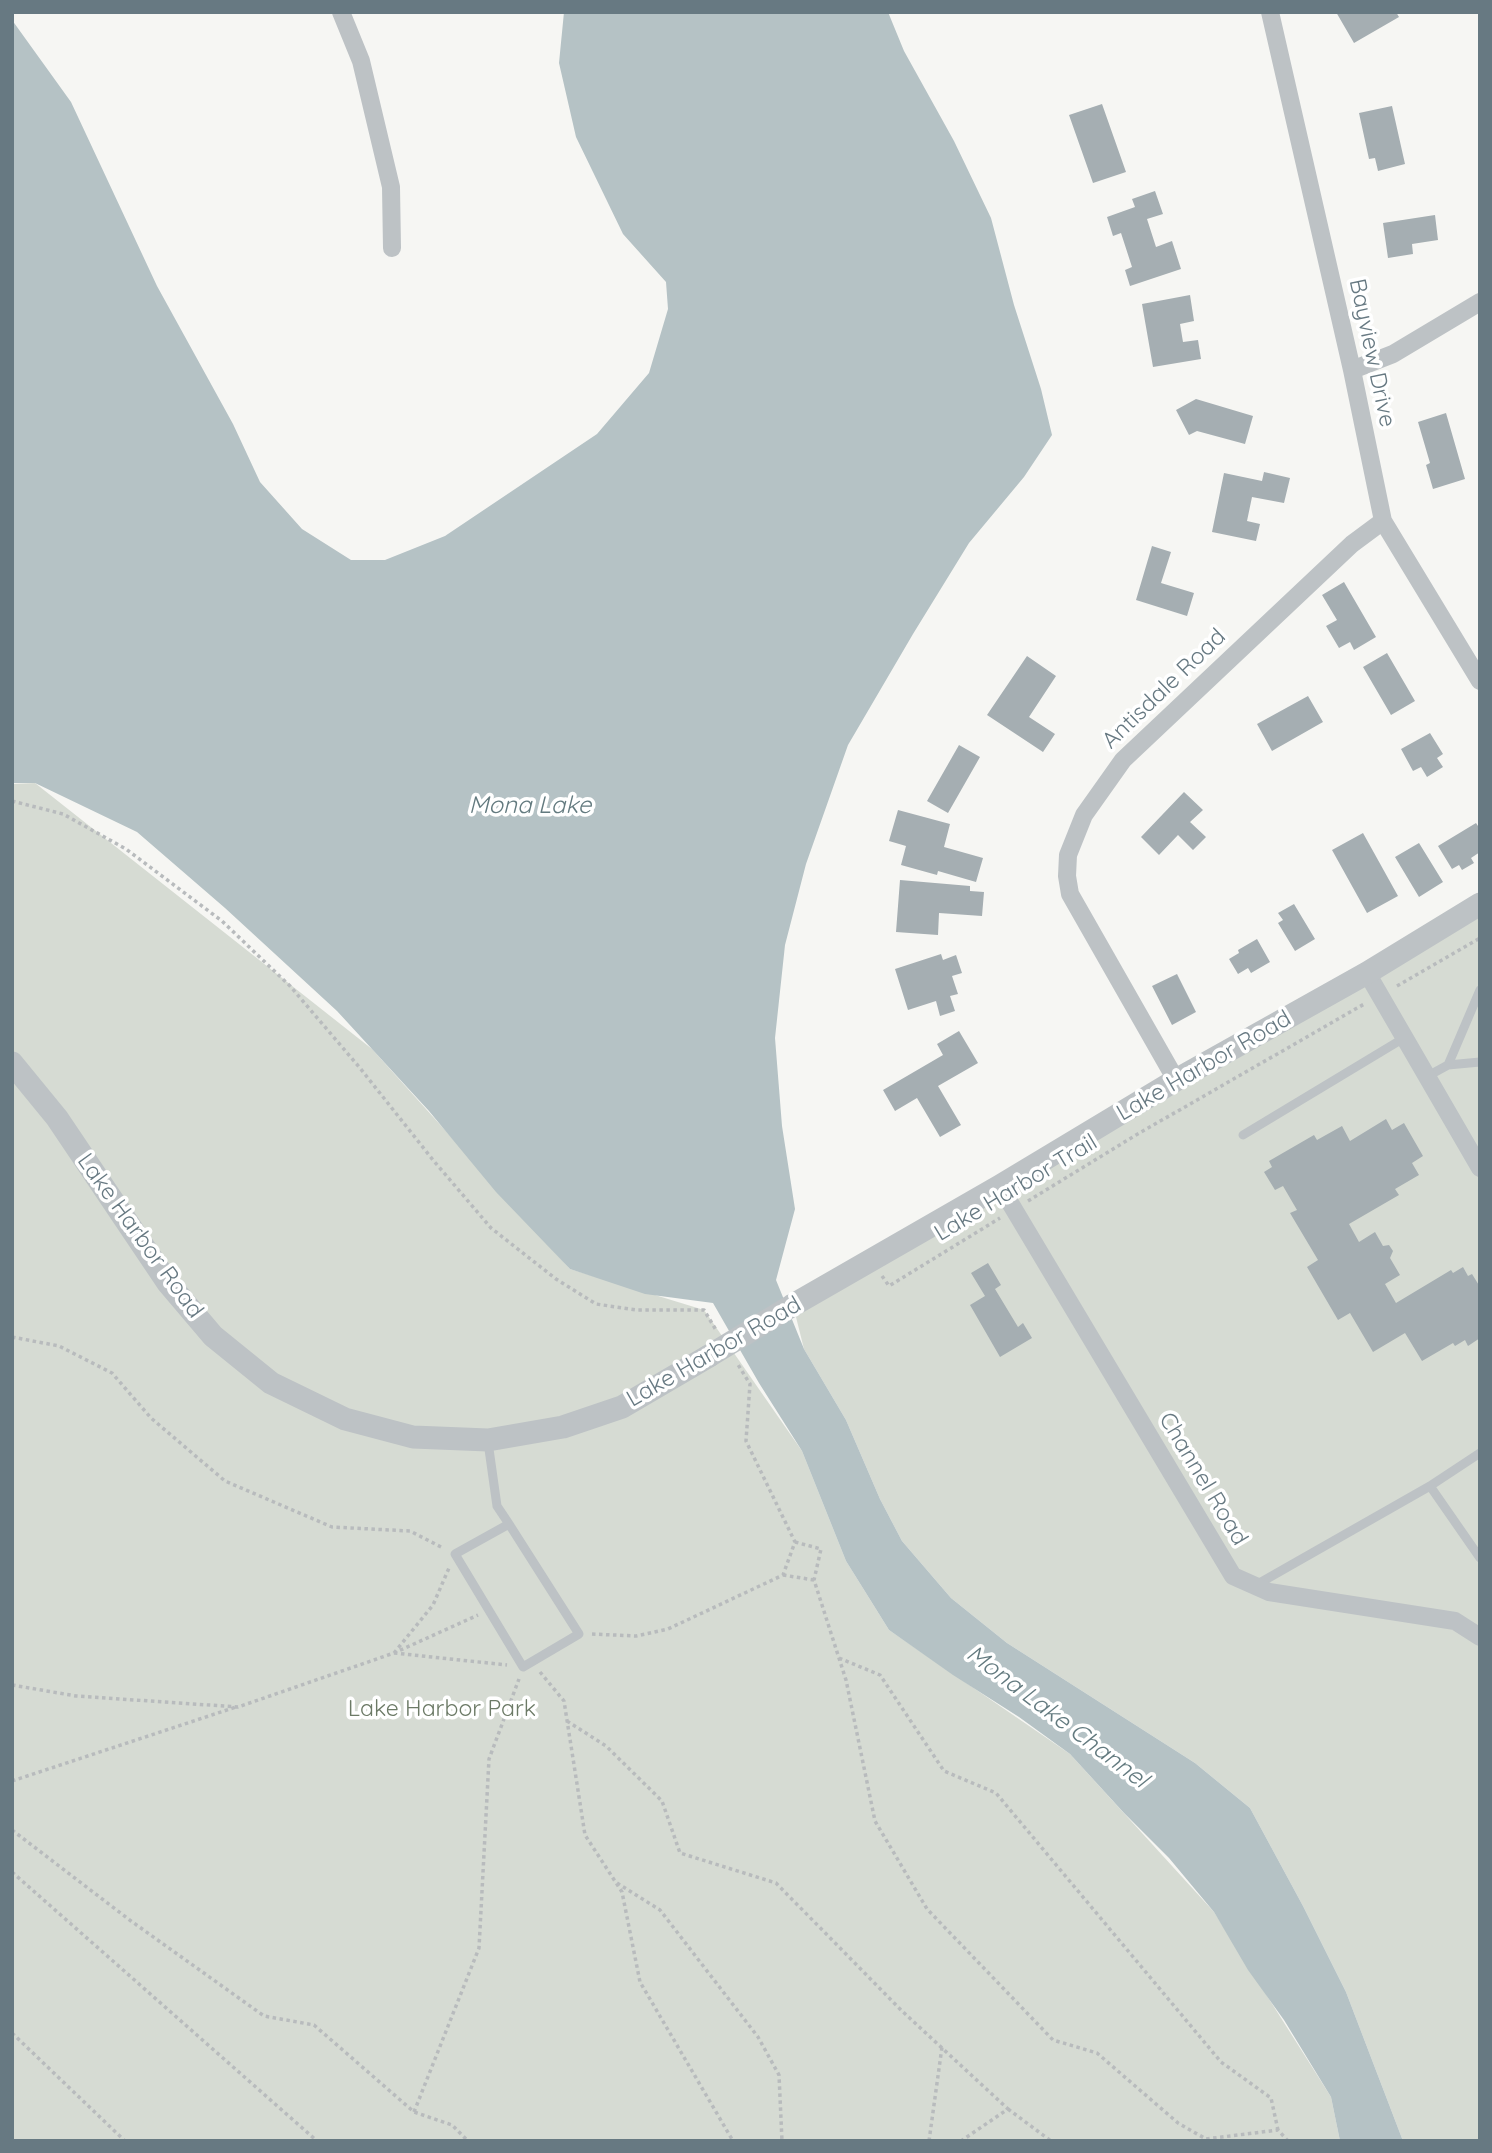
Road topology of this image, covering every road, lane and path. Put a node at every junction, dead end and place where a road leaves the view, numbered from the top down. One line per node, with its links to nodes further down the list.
1 (341, 12): 3 (street)
2 (1270, 12): 5 (street, Bayview Drive)
3 (392, 248)
4 (1480, 302): 5 (street)
5 (1352, 370): 6 (street, Bayview Drive)
6 (1383, 521): 7 (street, Bayview Drive); 19 (street, Antisdale Road)
7 (1480, 681)
8 (12, 801): 25 (path)
9 (1480, 904): 11 (street, Lake Harbor Road)
10 (1480, 938): 13 (path, Lake Harbor Trail)
11 (1367, 973): 13 (street); 19 (street, Lake Harbor Road)
12 (1480, 990): 17 (lane)
13 (1380, 995): 14 (street); 23 (path, Lake Harbor Trail)
14 (1404, 1038): 18 (street); 20 (lane)
15 (1480, 1062): 17 (lane)
16 (12, 1063): 28 (street, Lake Harbor Road)
17 (1448, 1065): 18 (lane)
18 (1426, 1077): 21 (street)
19 (1177, 1080): 22 (street, Lake Harbor Road)
20 (1243, 1135)
21 (1480, 1168)
22 (1000, 1186): 23 (street, Channel Road); 24 (street, Lake Harbor Road)
23 (1014, 1209): 24 (path, Lake Harbor Trail); 37 (street, Channel Road)
24 (871, 1260): 28 (street, Lake Harbor Road, bridge)
25 (717, 1331)
26 (12, 1337): 33 (path)
27 (737, 1363): 32 (path)
28 (488, 1440): 31 (lane)
29 (1480, 1453): 30 (lane)
30 (1430, 1486): 34 (lane); 37 (lane)
31 (509, 1524): 33 (lane); 39 (lane)
32 (795, 1542): 35 (path); 36 (path)
33 (455, 1554): 38 (lane); 41 (path)
34 (1480, 1558)
35 (783, 1575): 36 (path); 39 (path)
36 (814, 1580): 42 (path)
37 (1255, 1586): 40 (street, Channel Road)
38 (488, 1610): 41 (path); 44 (lane)
39 (579, 1634): 43 (lane)
40 (1480, 1637)
41 (394, 1653): 44 (path); 46 (path)
42 (839, 1658): 56 (path); 56 (path)
43 (533, 1662): 44 (lane); 47 (path)
44 (523, 1667): 55 (path)
45 (12, 1685): 46 (path)
46 (238, 1707): 48 (path)
47 (567, 1721): 51 (path); 53 (path)
48 (12, 1781)
49 (12, 1829): 55 (path)
50 (12, 1872): 58 (path)
51 (615, 1882): 60 (path); 61 (path)
52 (12, 2033): 57 (path)
53 (942, 2048): 54 (path); 62 (path)
54 (1008, 2109): 63 (path); 64 (path)
55 (414, 2112): 59 (path)
56 (1278, 2130): 65 (path)
57 (125, 2141)
58 (317, 2141)
59 (468, 2141)
60 (733, 2141)
61 (782, 2141)
62 (929, 2141)
63 (961, 2141)
64 (1051, 2141)
65 (1289, 2141)

